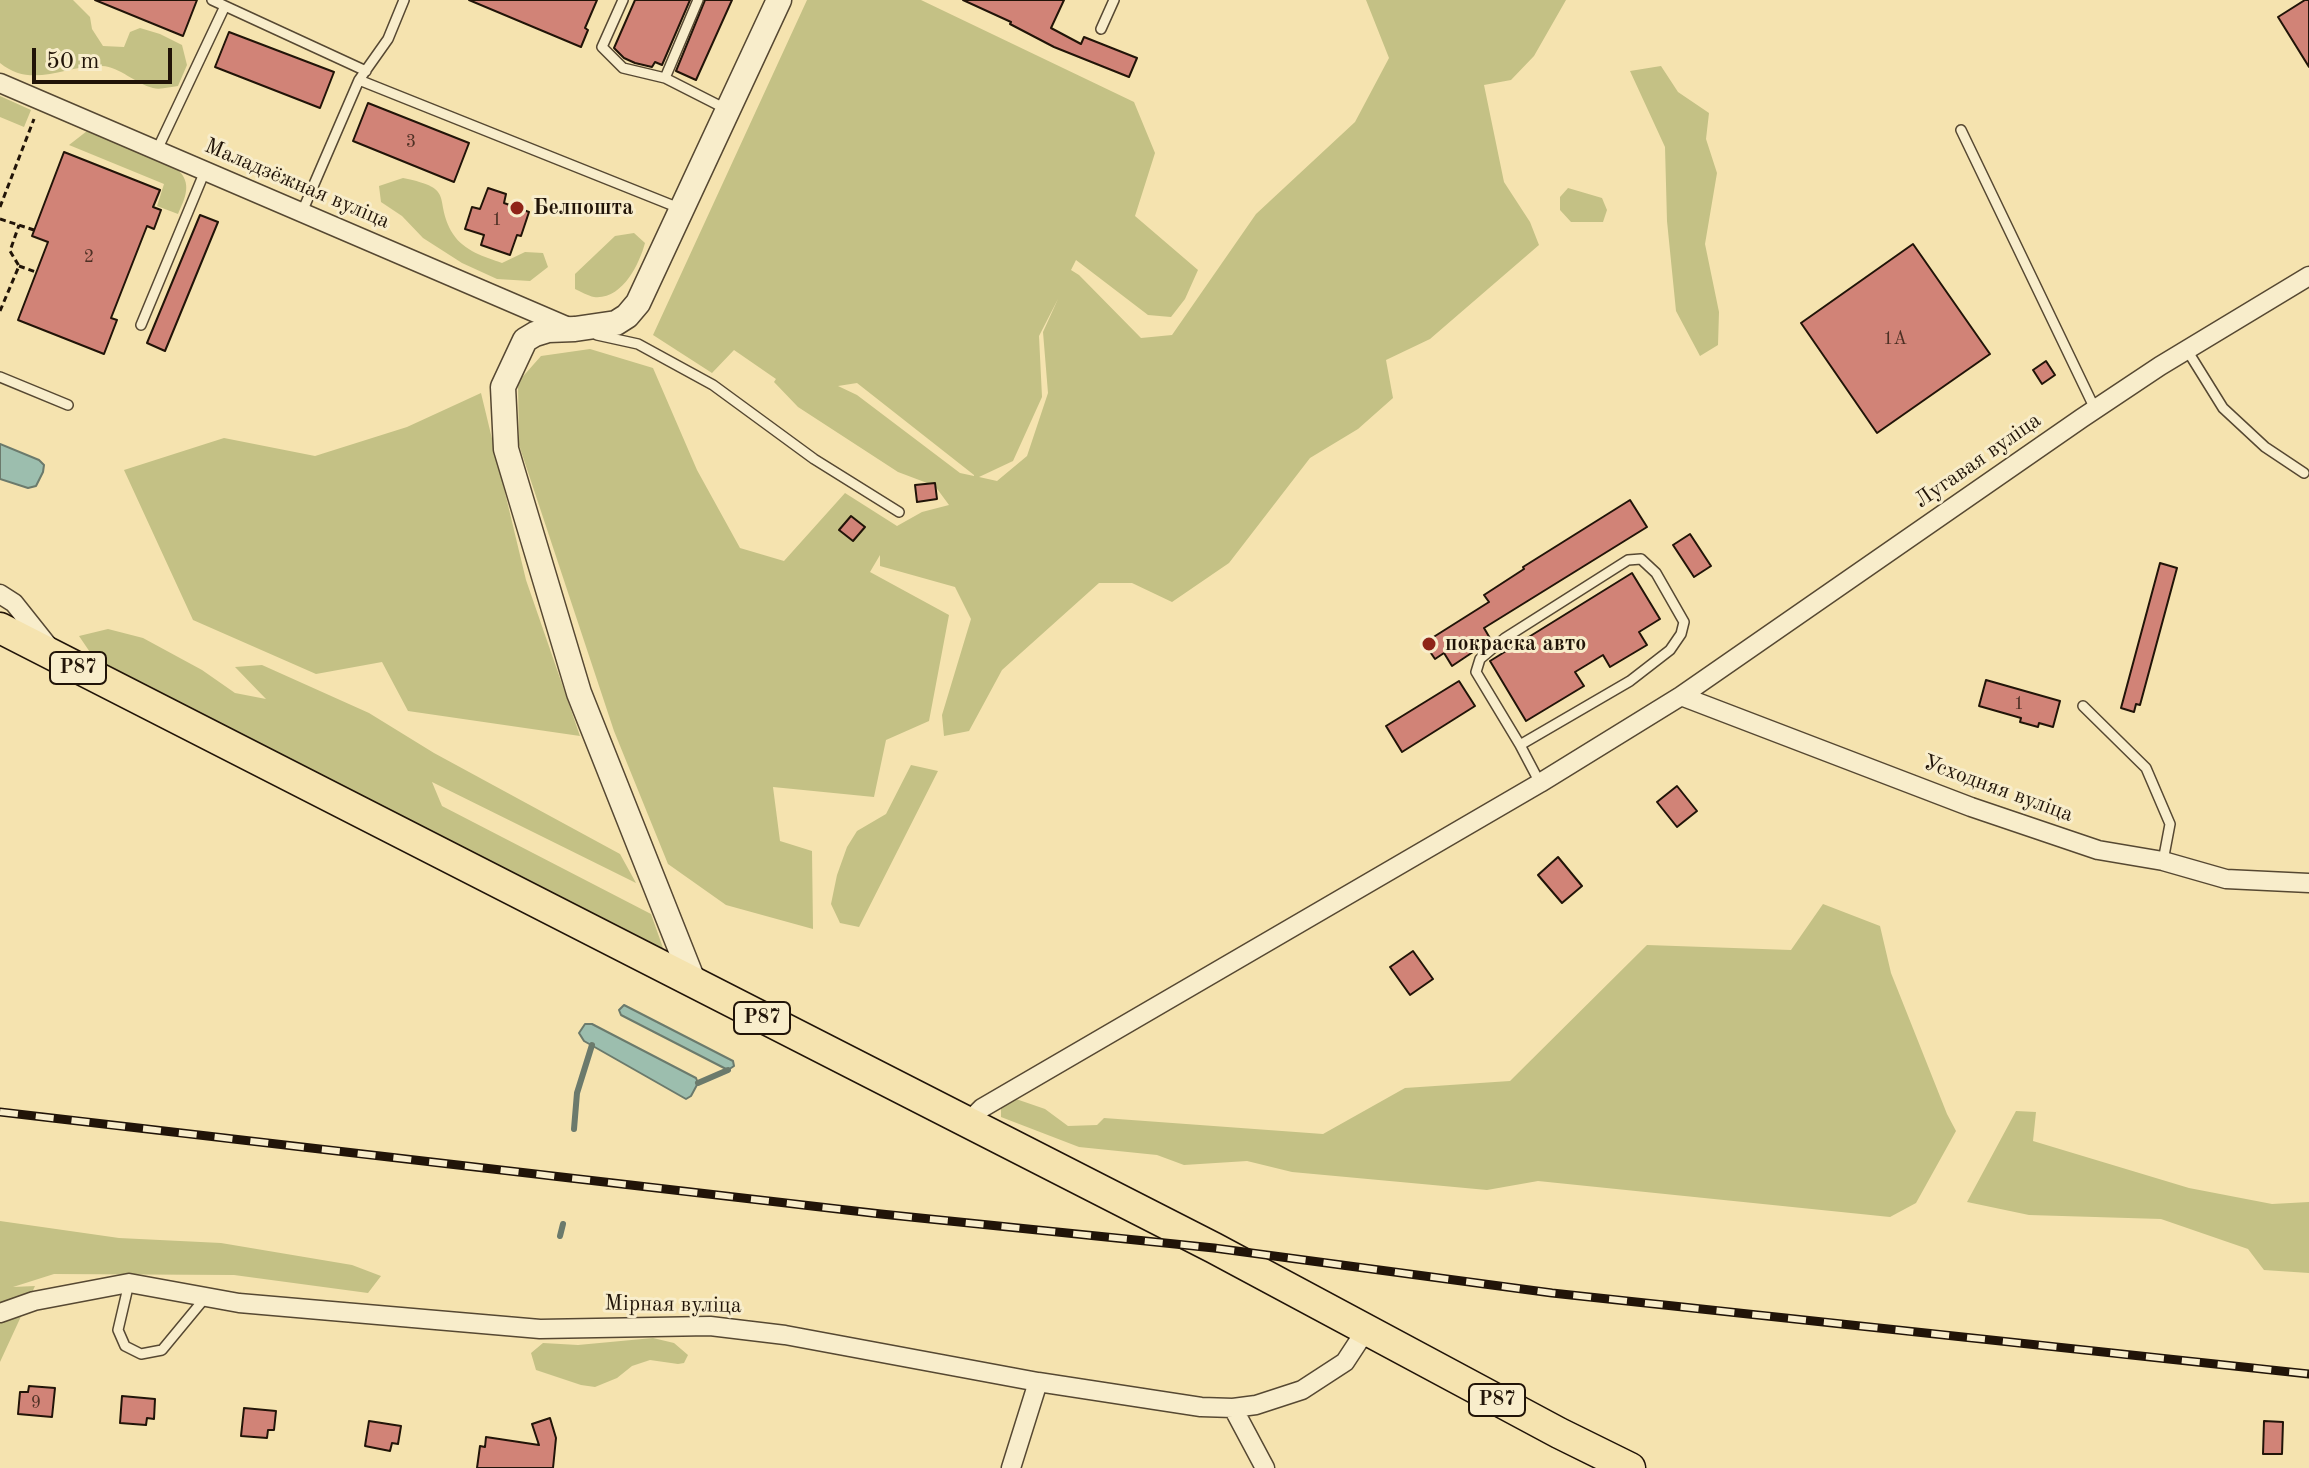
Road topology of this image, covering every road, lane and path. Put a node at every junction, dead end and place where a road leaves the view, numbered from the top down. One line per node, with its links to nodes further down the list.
1 (212, 0): 7 (lane)
2 (404, 0): 9 (lane)
3 (623, 0): 10 (lane)
4 (698, 0): 10 (lane)
5 (779, 0): 14 (street)
6 (1114, 0): 8 (lane)
7 (225, 6): 9 (lane); 16 (lane)
8 (1101, 29)
9 (366, 71): 11 (lane)
10 (665, 78): 14 (lane)
11 (359, 80): 19 (lane); 20 (lane)
12 (0, 83): 13 (street, Маладзёжная вуліца)
13 (42, 101): 16 (street, Маладзёжная вуліца); 18 (path)
14 (726, 109): 19 (street)
15 (1961, 130): 36 (lane)
16 (157, 150): 17 (street, Маладзёжная вуліца)
17 (205, 171): 20 (street, Маладзёжная вуліца); 30 (lane)
18 (0, 207)
19 (682, 209): 31 (street)
20 (302, 212): 27 (street, Маладзёжная вуліца)
21 (0, 219): 22 (path)
22 (19, 225): 23 (path); 24 (path)
23 (34, 230)
24 (19, 266): 25 (path); 28 (path)
25 (36, 272)
26 (2309, 276): 33 (street, Лугавая вуліца)
27 (514, 302): 31 (street, Маладзёжная вуліца); 32 (street)
28 (2, 303): 29 (path)
29 (0, 311)
30 (141, 325)
31 (575, 329): 32 (street); 38 (lane)
32 (525, 340): 48 (street)
33 (2187, 350): 36 (street, Лугавая вуліца); 37 (lane)
34 (0, 377): 35 (lane)
35 (68, 405)
36 (2095, 409): 42 (street, Лугавая вуліца)
37 (2304, 473)
38 (899, 512)
39 (0, 594): 41 (street)
40 (0, 628): 41 (main road, Р87)
41 (55, 656): 48 (main road, Р87)
42 (1681, 696): 45 (street, Лугавая вуліца); 46 (street, Усходняя вуліца)
43 (2083, 706): 46 (lane)
44 (1520, 745): 44 (lane); 45 (lane)
45 (1540, 783): 49 (street, Лугавая вуліца)
46 (2163, 861): 47 (street, Усходняя вуліца)
47 (2309, 883)
48 (694, 983): 49 (main road, Р87)
49 (967, 1123): 53 (main road, Р87)
50 (129, 1283): 51 (street, Мірная вуліца); 51 (lane); 52 (street, Мірная вуліца)
51 (207, 1297): 54 (street, Мірная вуліца)
52 (0, 1313)
53 (1366, 1330): 55 (street, Мірная вуліца); 58 (main road, Р87)
54 (1038, 1382): 55 (street, Мірная вуліца); 56 (street)
55 (1233, 1408): 57 (street)
56 (1011, 1468)
57 (1265, 1468)
58 (1630, 1468)

